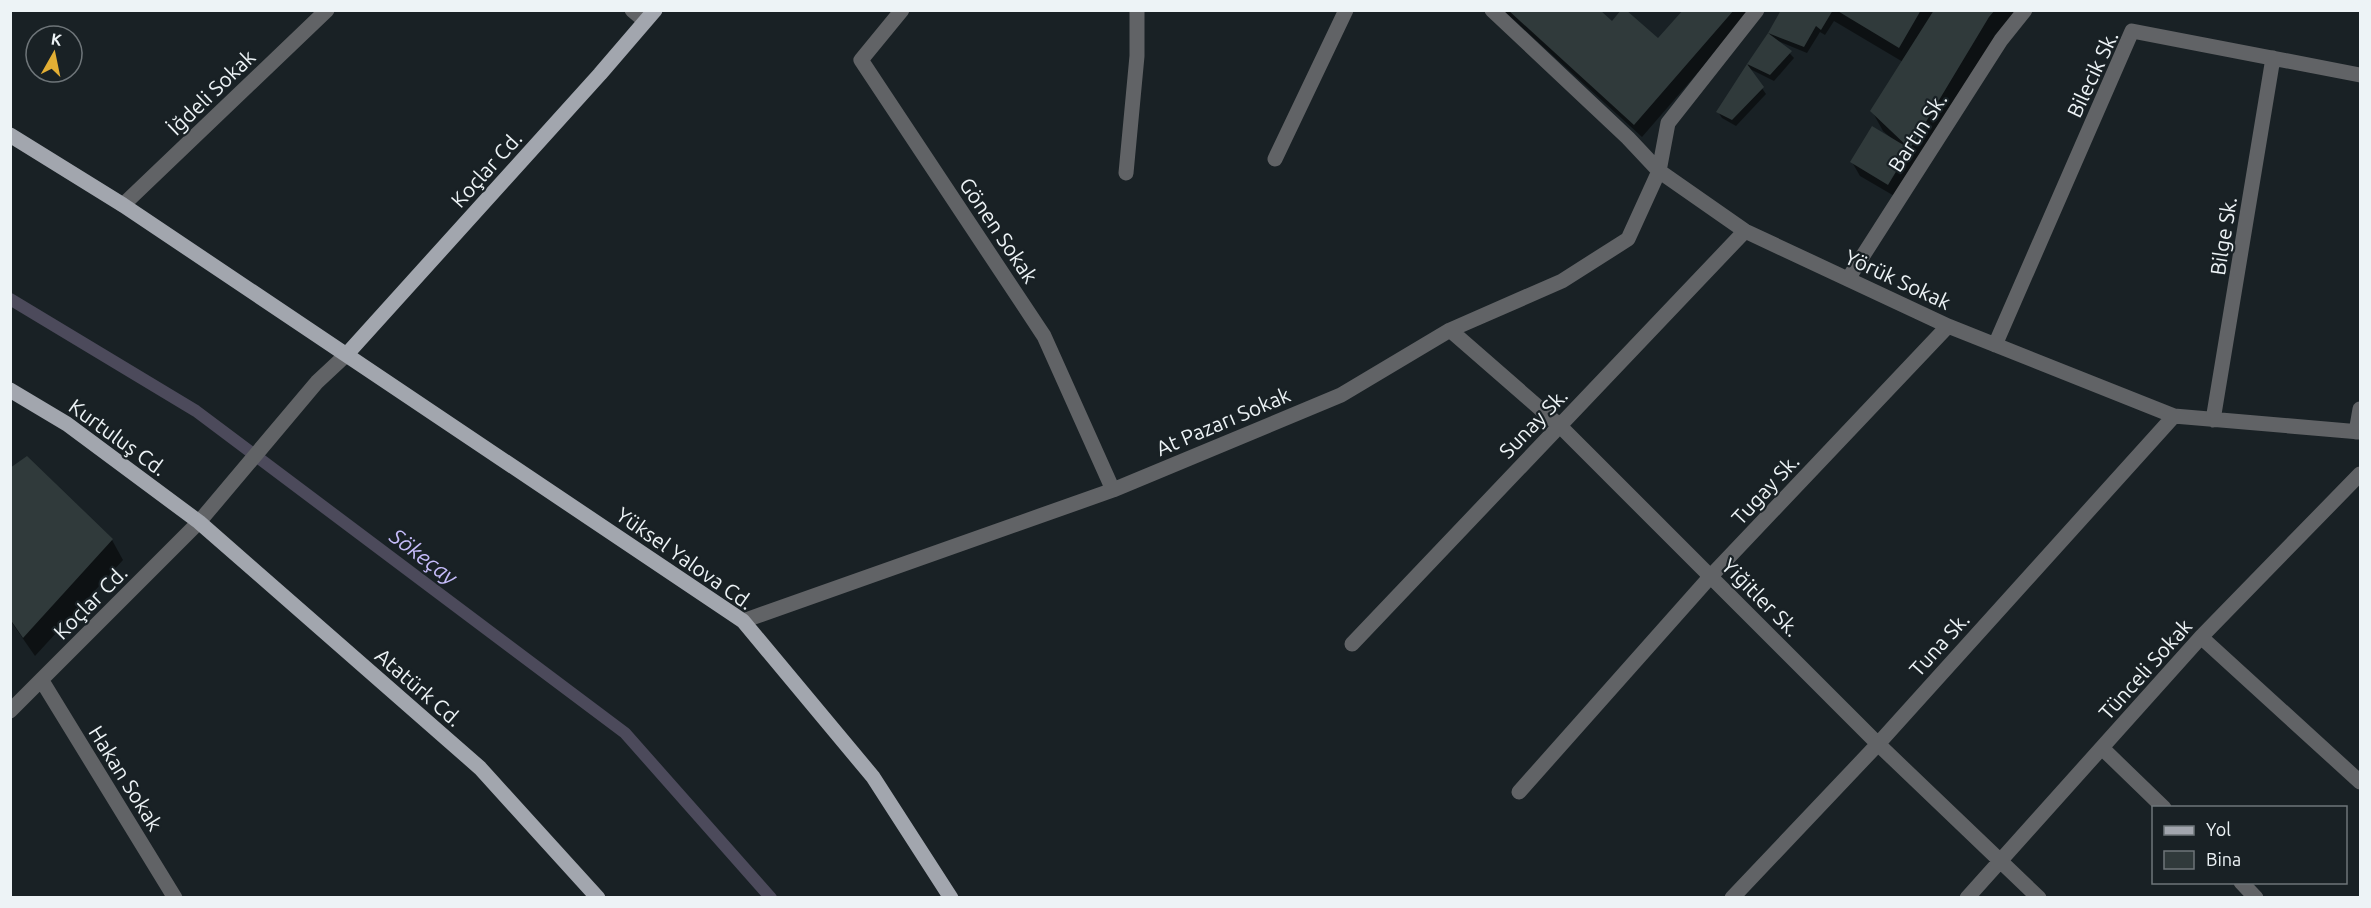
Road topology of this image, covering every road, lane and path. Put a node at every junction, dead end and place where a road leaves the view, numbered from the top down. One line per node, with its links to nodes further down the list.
1 (327, 10): 16 (street, İğdeli Sokak)
2 (632, 10): 9 (street)
3 (902, 10): 30 (street, Gönen Sokak)
4 (1137, 10): 15 (street)
5 (1346, 10): 13 (street)
6 (1492, 10): 14 (street, Yörük Sokak)
7 (1757, 10): 14 (street, At Pazarı Sokak)
8 (2025, 10): 18 (street, Bartın Sk.)
9 (650, 16): 22 (main road, Koçlar Cd.)
10 (2273, 58): 11 (street, Bilecik Sk.); 21 (street, Bilecik Sk.); 26 (street, Bilge Sk.)
11 (2361, 75)
12 (10, 135): 16 (main road, Yüksel Yalova Cd.)
13 (1275, 159)
14 (1659, 171): 17 (street, Yörük Sokak); 20 (street, At Pazarı Sokak)
15 (1126, 173)
16 (123, 205): 22 (main road, Yüksel Yalova Cd.)
17 (1745, 231): 18 (street, Yörük Sokak); 27 (street, Sunay Sk.)
18 (1848, 279): 19 (street, Yörük Sokak)
19 (1948, 326): 21 (street, Yörük Sokak); 32 (street, Tugay Sk.)
20 (1450, 330): 27 (street, Yiğitler Sk.); 30 (street, At Pazarı Sokak)
21 (1995, 345): 25 (street, Yörük Sokak)
22 (347, 354): 31 (street, Koçlar Cd.); 33 (main road, Yüksel Yalova Cd.)
23 (10, 390): 31 (main road, Kurtuluş Cd.)
24 (2361, 409): 28 (street)
25 (2174, 417): 26 (street, Yörük Sokak); 38 (street, Tuna Sk.)
26 (2213, 420): 28 (street, Yörük Sokak)
27 (1560, 426): 32 (street, Yiğitler Sk.); 35 (street, Sunay Sk.)
28 (2358, 432)
29 (2361, 474): 34 (street, Tünceli Sokak)
30 (1113, 490): 33 (street, At Pazarı Sokak)
31 (199, 522): 36 (street, Koçlar Cd.); 46 (main road, Atatürk Cd.)
32 (1710, 577): 38 (street, Yiğitler Sk.); 41 (street, Tugay Sk.)
33 (743, 621): 47 (main road, Yüksel Yalova Cd.)
34 (2201, 638): 39 (street, Tünceli Sokak); 40 (street)
35 (1352, 644)
36 (42, 681): 37 (street, Koçlar Cd.); 45 (street, Hakan Sokak)
37 (10, 711)
38 (1878, 744): 43 (street, Yiğitler Sk.); 48 (street, Tuna Sk.)
39 (2102, 748): 42 (street); 43 (street, Tünceli Sokak)
40 (2361, 782)
41 (1519, 792)
42 (2163, 806)
43 (2000, 862): 49 (street, Tünceli Sokak); 50 (street, Yiğitler Sk.)
44 (2243, 884): 51 (street)
45 (175, 897)
46 (598, 897)
47 (951, 897)
48 (1732, 897)
49 (1967, 897)
50 (2039, 897)
51 (2256, 897)

